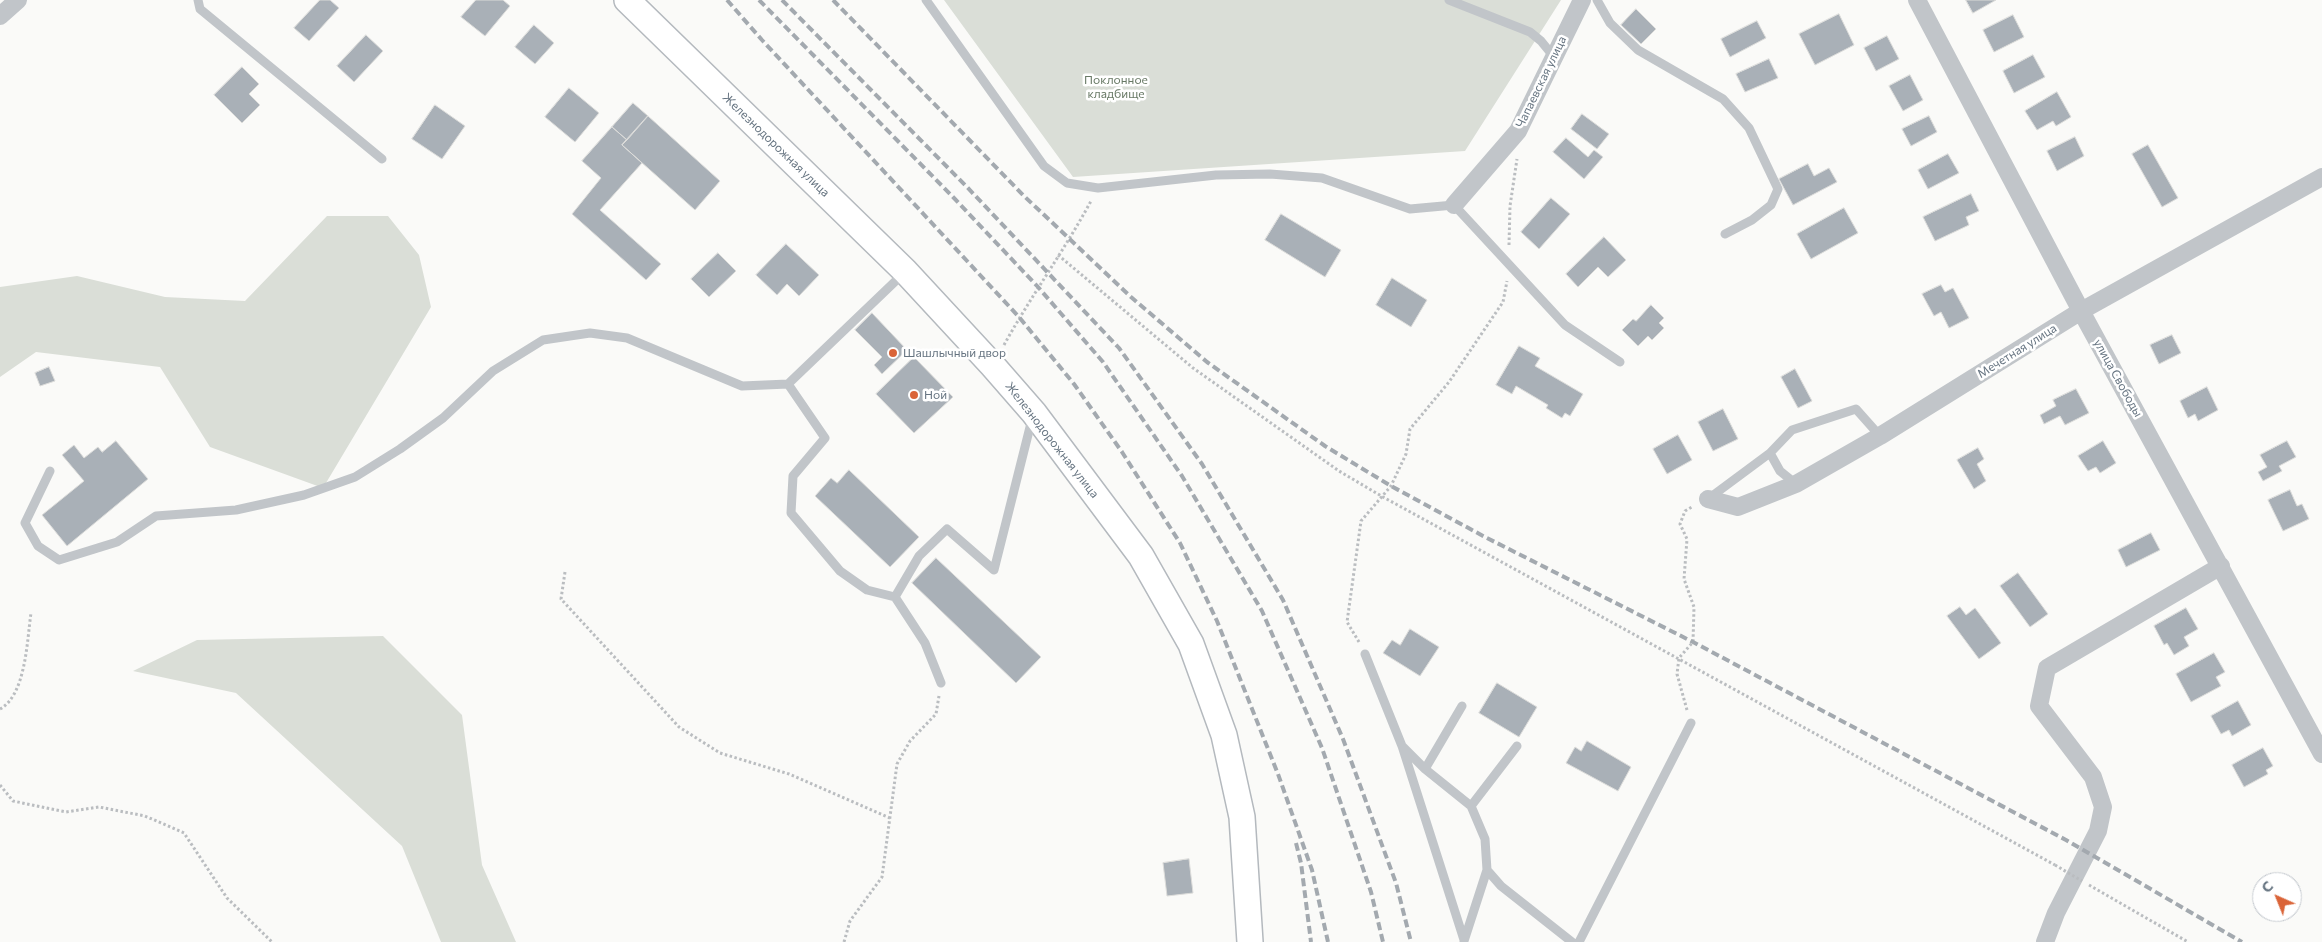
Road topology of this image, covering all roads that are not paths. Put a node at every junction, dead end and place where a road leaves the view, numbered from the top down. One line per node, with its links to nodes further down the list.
1 (18, 0): 9 (street)
2 (198, 0): 11 (lane)
3 (627, 0): 15 (street, Железнодорожная улица)
4 (926, 0): 13 (lane)
5 (1449, 0): 10 (lane)
6 (1582, 0): 10 (street, Чапаевская улица)
7 (1597, 0): 14 (lane)
8 (1917, 0): 16 (street, улица Свободы)
9 (0, 16)
10 (1554, 58): 13 (street, Чапаевская улица)
11 (382, 159)
12 (2322, 177): 16 (street, Мечетная улица)
13 (1454, 205): 17 (lane)
14 (1725, 234)
15 (905, 271): 18 (lane); 19 (street, Железнодорожная улица)
16 (2082, 311): 20 (street, Мечетная улица); 25 (street, улица Свободы)
17 (1620, 362)
18 (788, 384): 22 (lane); 26 (lane)
19 (1034, 413): 26 (lane); 38 (street, Железнодорожная улица)
20 (1880, 436): 21 (lane); 23 (street, Мечетная улица)
21 (1770, 453): 23 (lane); 24 (lane)
22 (50, 471)
23 (1796, 484): 24 (street, Мечетная улица)
24 (1708, 499)
25 (2221, 566): 33 (street, улица Свободы); 41 (street)
26 (895, 597): 28 (lane)
27 (1366, 654): 31 (lane)
28 (941, 683)
29 (1462, 706): 34 (lane)
30 (1691, 723): 40 (lane)
31 (1402, 746): 34 (lane); 37 (lane)
32 (1517, 746): 35 (lane)
33 (2322, 754)
34 (1425, 769): 35 (lane)
35 (1471, 806): 36 (lane)
36 (1487, 870): 37 (lane); 39 (lane)
37 (1464, 941)
38 (1250, 942)
39 (1572, 942)
40 (1578, 942)
41 (2045, 942)

